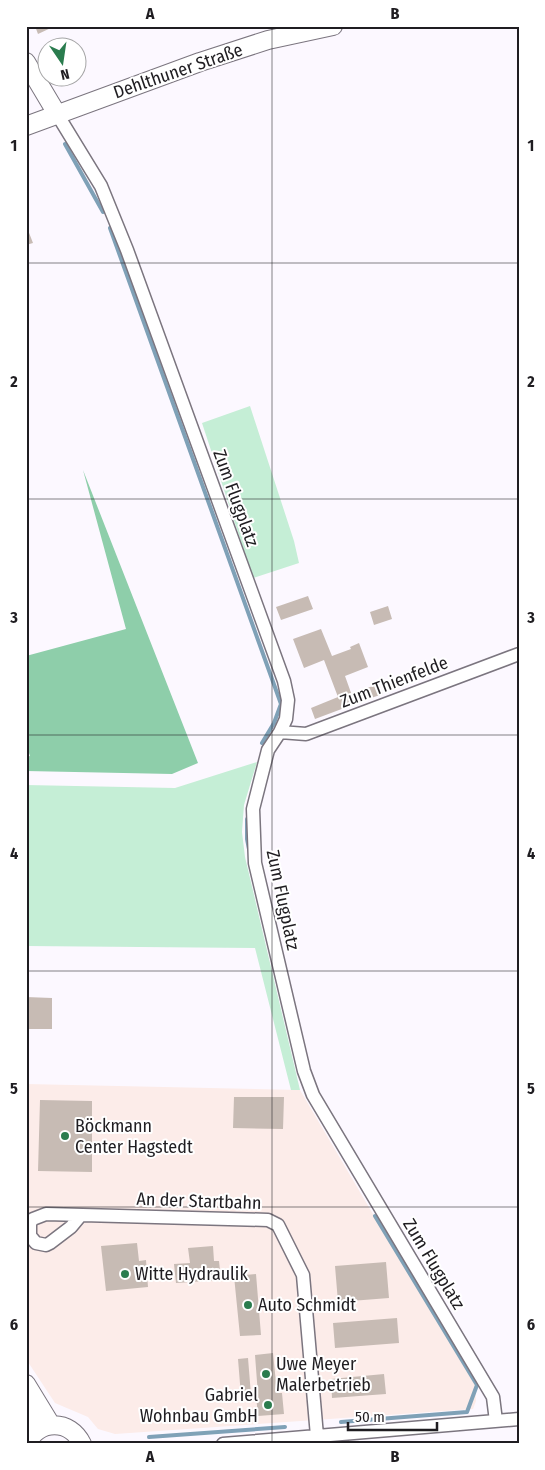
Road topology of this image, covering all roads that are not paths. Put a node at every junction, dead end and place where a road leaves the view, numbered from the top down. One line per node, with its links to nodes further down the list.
1 (333, 26): 3 (street, Dehlthuner Straße)
2 (26, 62): 3 (street)
3 (58, 114): 4 (street, Dehlthuner Straße); 6 (street, Zum Flugplatz)
4 (26, 126)
5 (519, 654): 6 (street, Zum Thienfelde)
6 (280, 732): 11 (street, Zum Flugplatz)
7 (81, 1215): 13 (street, An der Startbahn)
8 (26, 1384): 12 (street)
9 (26, 1404): 14 (street)
10 (519, 1419): 11 (street)
11 (496, 1421): 13 (street)
12 (50, 1425): 14 (street); 15 (street)
13 (317, 1436): 16 (street)
14 (30, 1439)
15 (82, 1444)
16 (223, 1444)

